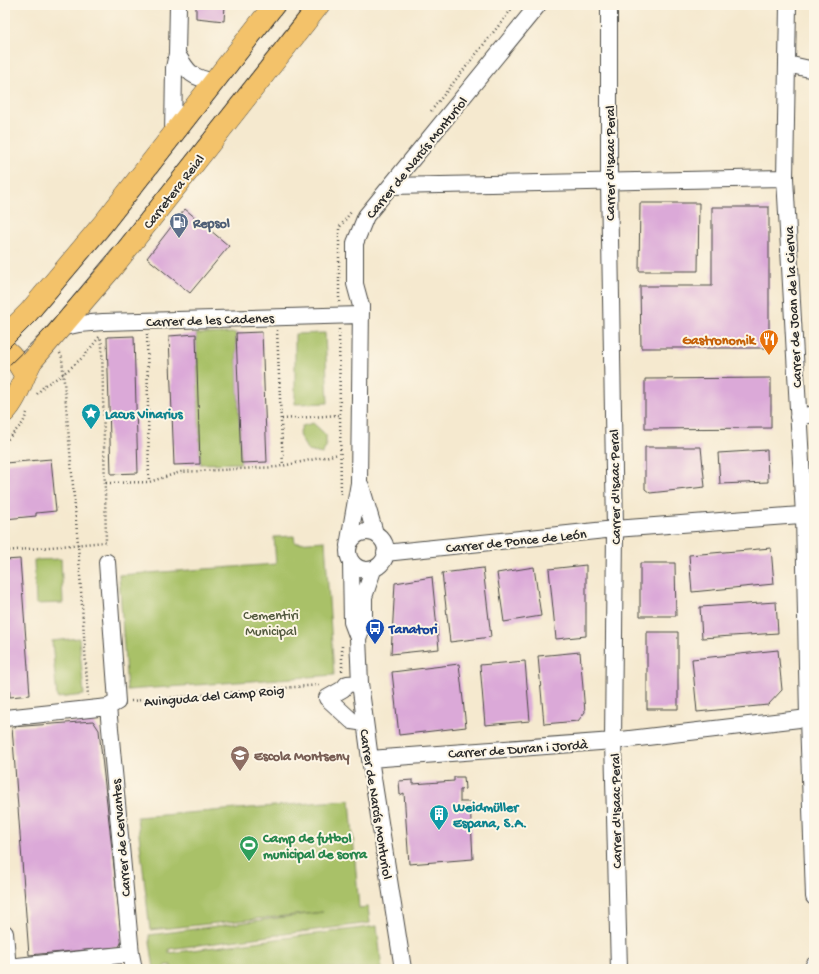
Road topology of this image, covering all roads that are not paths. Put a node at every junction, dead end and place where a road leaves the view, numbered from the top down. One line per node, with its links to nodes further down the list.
1 (178, 5): 7 (street)
2 (274, 5): 10 (main road)
3 (319, 5): 17 (main road, Carretera Reial)
4 (538, 5): 14 (street, Carrer de Narcís Monturiol)
5 (609, 5): 13 (street, Carrer d'Isaac Peral)
6 (788, 5): 8 (street, Carrer de Joan de la Cierva)
7 (177, 54): 10 (street); 11 (street)
8 (787, 64): 9 (street); 12 (street, Carrer de Joan de la Cierva)
9 (814, 70)
10 (215, 82): 11 (main road)
11 (173, 135): 16 (main road)
12 (785, 178): 13 (street); 21 (street, Carrer de Joan de la Cierva)
13 (608, 181): 14 (street); 24 (street, Carrer d'Isaac Peral)
14 (391, 186): 15 (street, Carrer de Narcís Monturiol)
15 (361, 315): 17 (street, Carrer de les Cadenes); 22 (street, Carrer de Narcís Monturiol)
16 (10, 328)
17 (56, 332): 19 (main road, Carretera Reial)
18 (5, 349): 19 (main road)
19 (24, 374): 20 (main road, Carretera Reial)
20 (5, 412)
21 (806, 415): 23 (street, Carrer de Joan de la Cierva)
22 (360, 483): 25 (street); 26 (street, Carrer de Narcís Monturiol)
23 (809, 515): 24 (street, Carrer de Ponce de León); 35 (street, Carrer de Joan de la Cierva)
24 (615, 529): 27 (street, Carrer de Ponce de León); 37 (street, Carrer d'Isaac Peral)
25 (375, 533): 26 (street); 27 (street)
26 (348, 546): 29 (street)
27 (385, 553): 30 (street)
28 (107, 562): 33 (street, Carrer de Cervantes)
29 (351, 563): 30 (street); 31 (street, Carrer de Narcís Monturiol)
30 (373, 570): 31 (street, Carrer de Narcís Monturiol)
31 (358, 638): 32 (street, Carrer de Narcís Monturiol)
32 (360, 683): 36 (street, Carrer de Narcís Monturiol); 36 (street)
33 (112, 705): 34 (street); 41 (street, Carrer de Cervantes)
34 (5, 718)
35 (808, 718): 37 (street, Carrer de Duran i Jordà); 39 (street, Carrer de Joan de la Cierva)
36 (365, 723): 38 (street, Carrer de Narcís Monturiol)
37 (613, 741): 38 (street, Carrer de Duran i Jordà); 45 (street, Carrer d'Isaac Peral)
38 (370, 759): 44 (street, Carrer de Narcís Monturiol)
39 (814, 898)
40 (5, 933): 43 (street)
41 (132, 962): 43 (street)
42 (814, 965): 46 (street)
43 (8, 968)
44 (403, 969)
45 (619, 969)
46 (814, 969)

